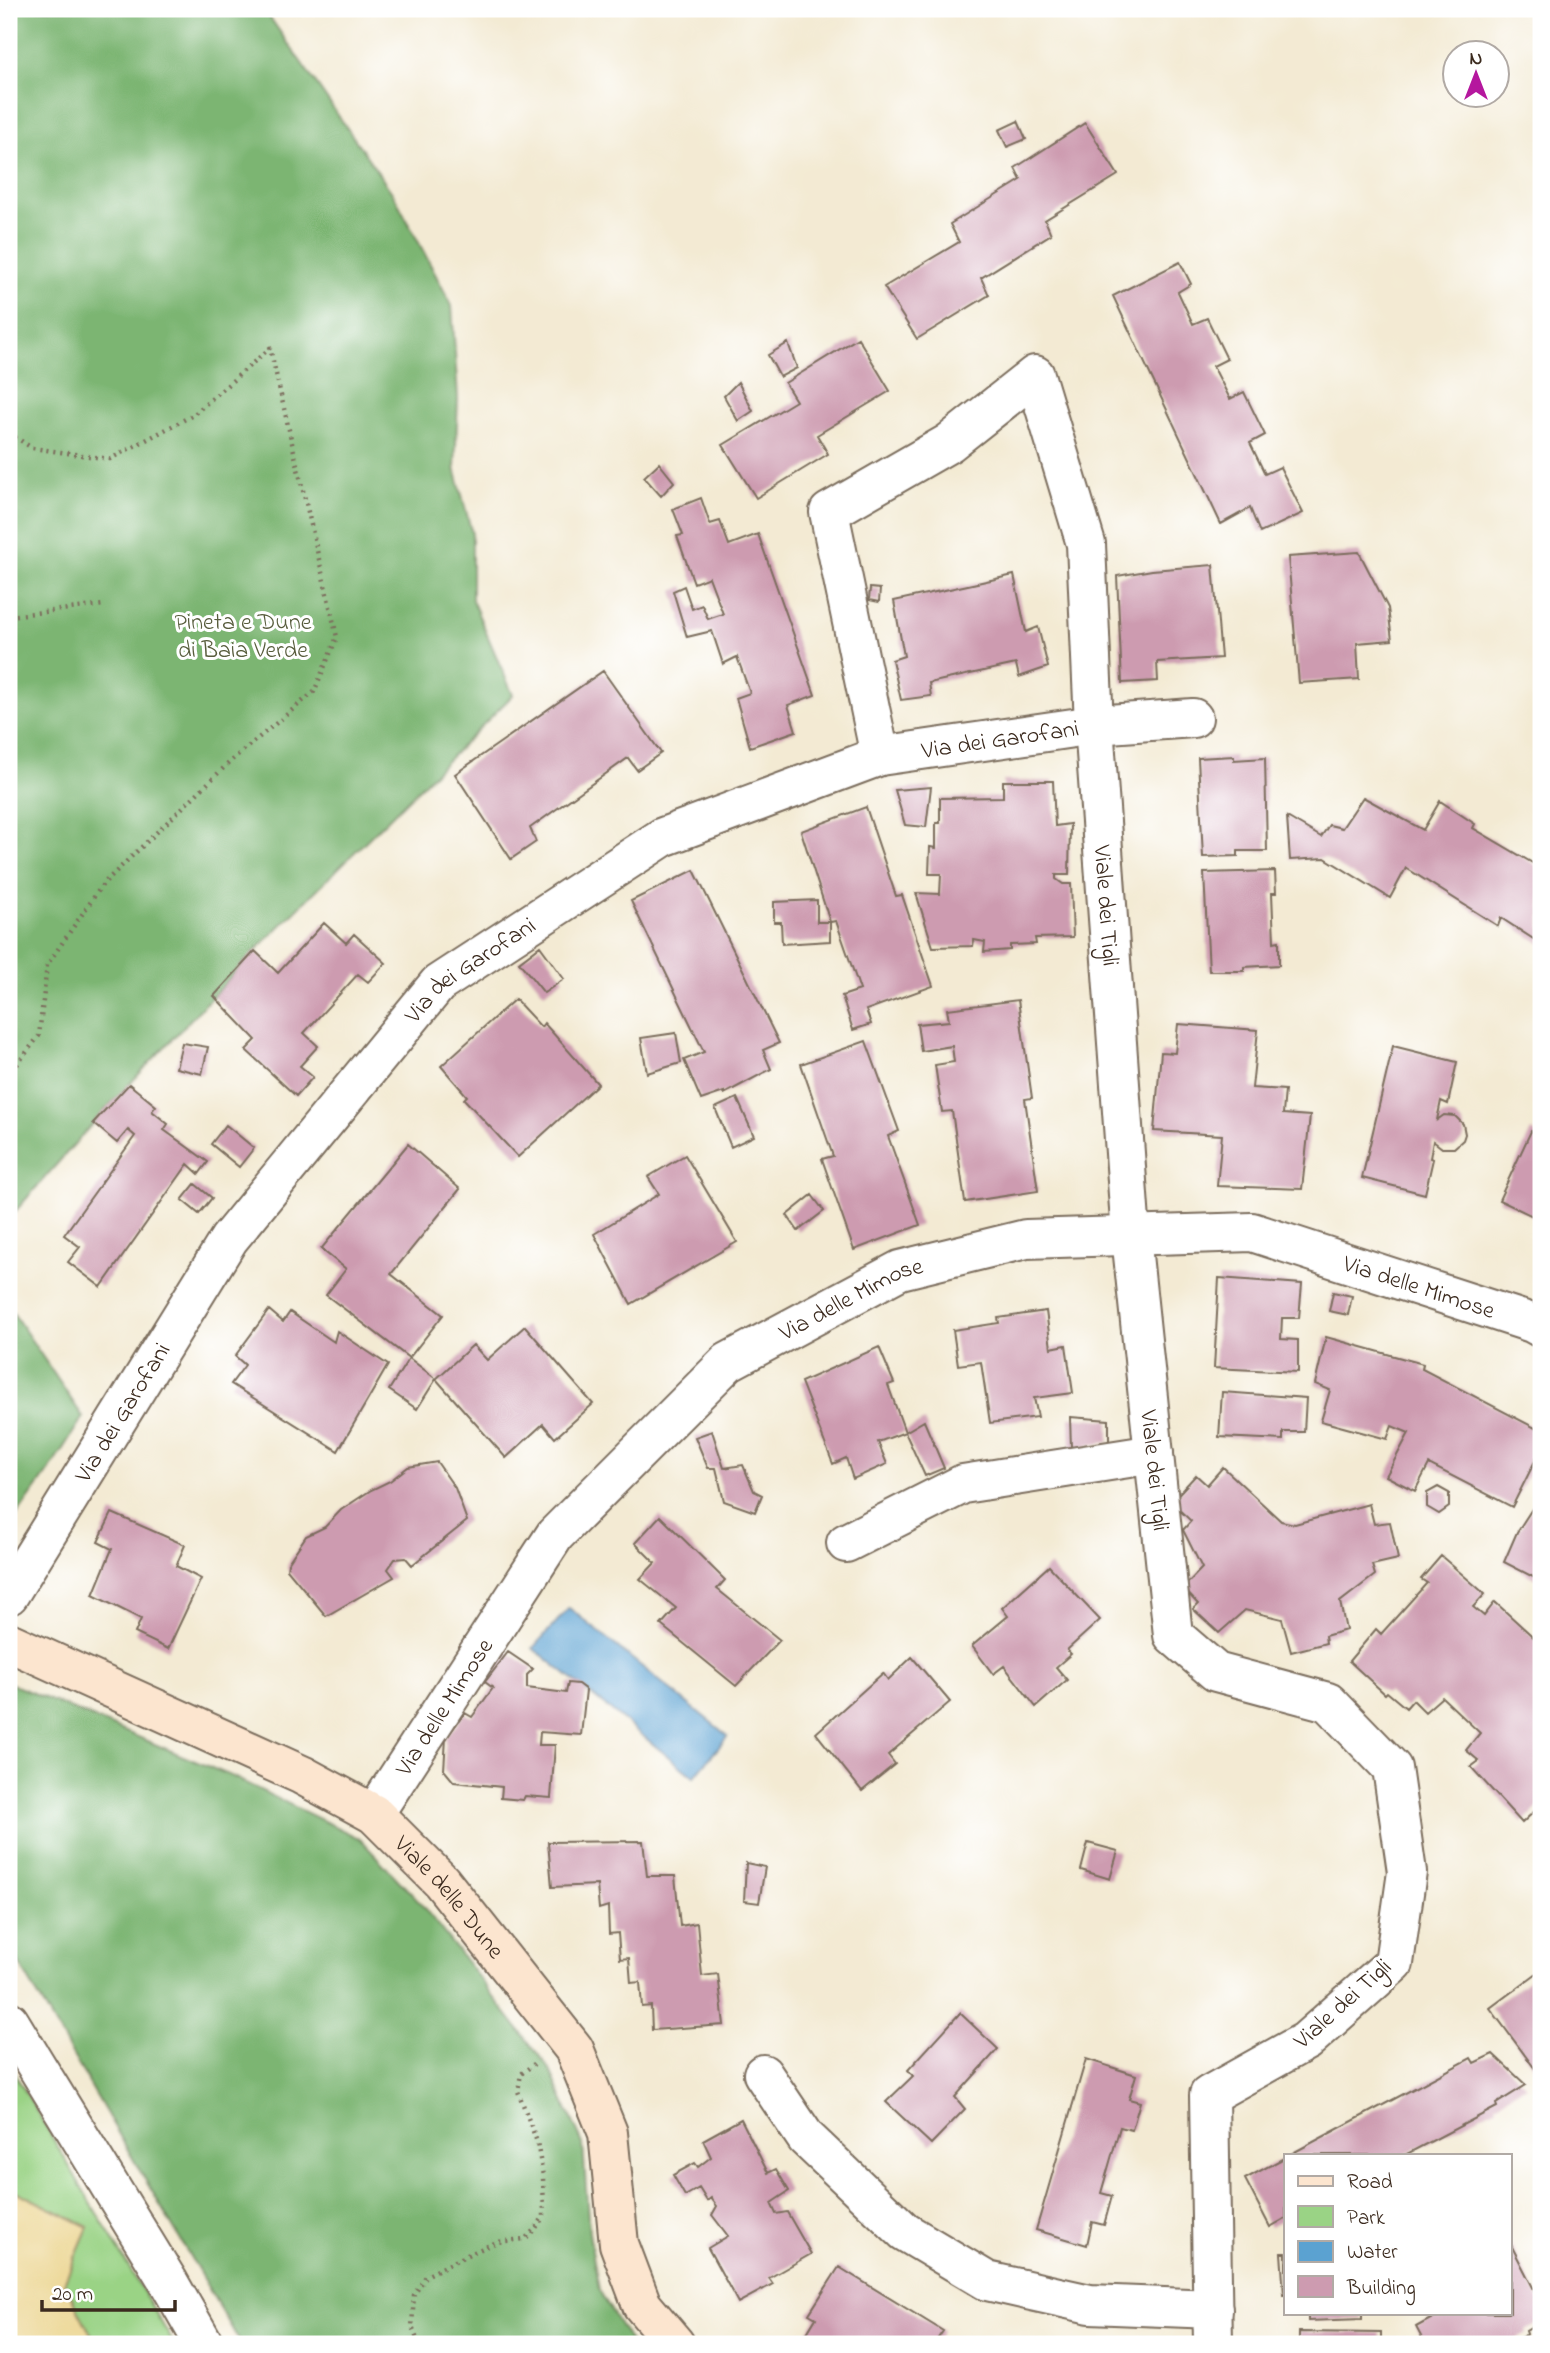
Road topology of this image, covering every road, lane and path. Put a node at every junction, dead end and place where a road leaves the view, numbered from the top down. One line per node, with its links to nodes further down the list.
1 (9, 433): 7 (path)
2 (103, 606): 3 (path)
3 (9, 615)
4 (1194, 718): 5 (street, Via dei Garofani)
5 (1094, 725): 6 (street, Via dei Garofani); 6 (street, Viale dei Tigli); 8 (street, Viale dei Tigli)
6 (880, 756): 12 (street, Via dei Garofani)
7 (9, 1075)
8 (1131, 1236): 9 (street, Via delle Mimose); 10 (street, Viale dei Tigli); 14 (street, Via delle Mimose)
9 (1541, 1328)
10 (1154, 1454): 11 (street); 18 (street, Viale dei Tigli)
11 (846, 1544)
12 (9, 1595)
13 (9, 1642): 14 (street, Viale delle Dune)
14 (374, 1814): 16 (street, Viale delle Dune)
15 (9, 2021): 19 (street)
16 (574, 2049): 20 (path); 21 (street, Viale delle Dune)
17 (763, 2074): 18 (street)
18 (1213, 2327)
19 (204, 2344)
20 (419, 2344)
21 (675, 2344)

